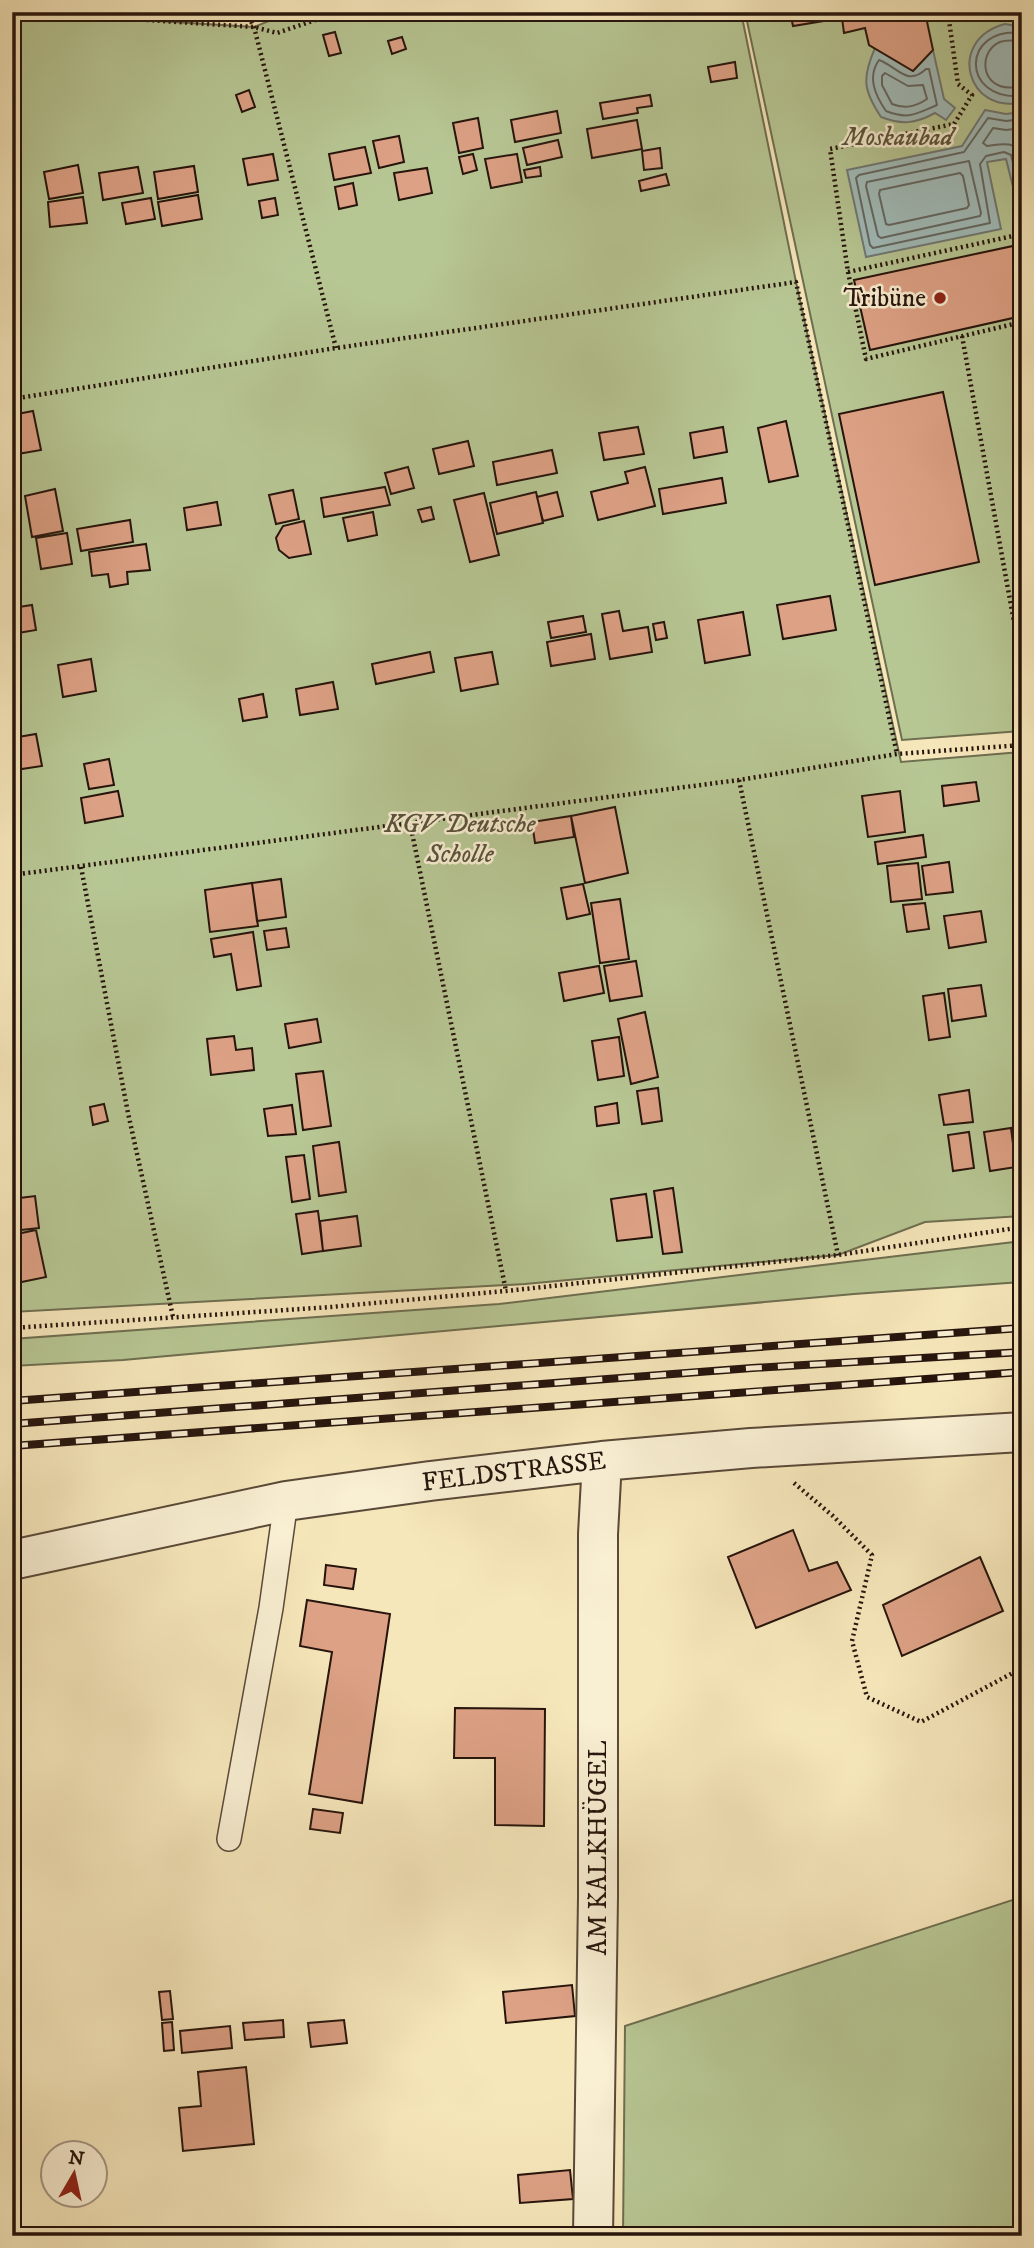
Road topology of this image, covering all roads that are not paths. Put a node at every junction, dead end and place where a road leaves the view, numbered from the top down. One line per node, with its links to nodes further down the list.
1 (1022, 1432): 2 (street, FELDSTRASSE)
2 (602, 1461): 3 (street, FELDSTRASSE); 6 (street, AM KALKHÜGEL)
3 (286, 1501): 4 (street, FELDSTRASSE); 5 (lane)
4 (12, 1560)
5 (229, 1839)
6 (593, 2236)

